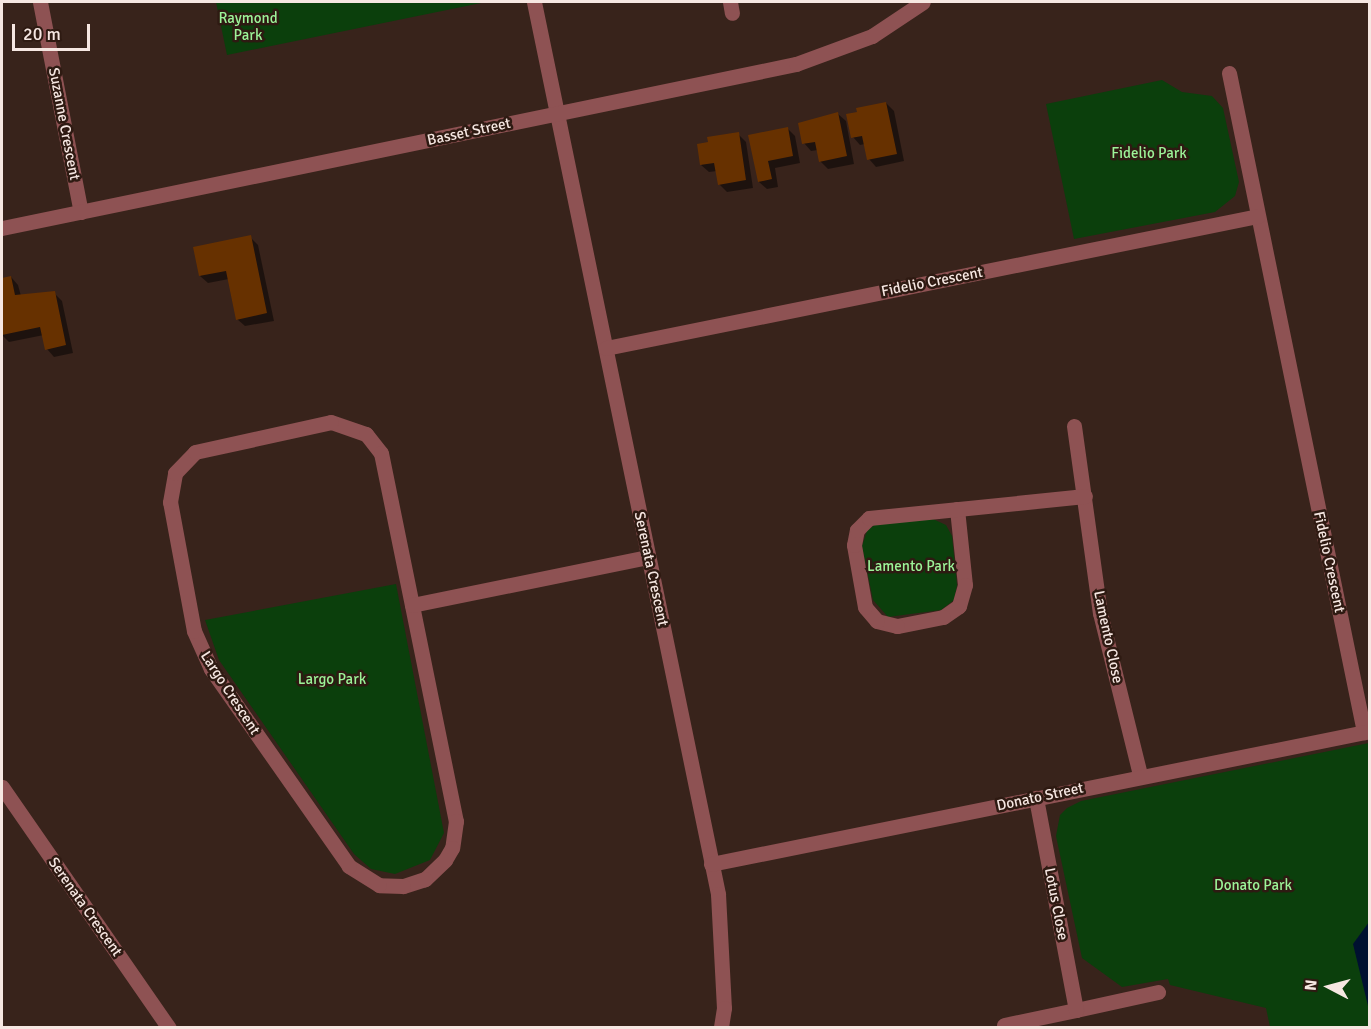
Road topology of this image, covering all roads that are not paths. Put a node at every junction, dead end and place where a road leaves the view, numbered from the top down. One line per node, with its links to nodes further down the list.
1 (40, 2): 6 (street, Suzanne Crescent)
2 (534, 2): 5 (street, Serenata Crescent)
3 (923, 2): 5 (street, Basset Street)
4 (1229, 73): 7 (street, Fidelio Crescent)
5 (558, 113): 6 (street, Basset Street); 9 (street, Serenata Crescent)
6 (81, 212): 8 (street, Basset Street)
7 (1258, 216): 9 (street, Fidelio Crescent); 15 (street, Fidelio Crescent)
8 (2, 228)
9 (606, 348): 13 (street, Serenata Crescent)
10 (1074, 426): 11 (street, Lamento Close)
11 (1085, 496): 12 (street); 16 (street, Lamento Close)
12 (957, 509): 12 (street)
13 (648, 557): 14 (street); 19 (street, Serenata Crescent)
14 (412, 605): 14 (street, Largo Crescent)
15 (1367, 731): 16 (street, Donato Street)
16 (1140, 775): 18 (street, Donato Street)
17 (2, 787): 23 (street, Serenata Crescent)
18 (1036, 798): 19 (street, Donato Street); 21 (street, Lotus Close)
19 (711, 864): 24 (street, Serenata Crescent)
20 (1158, 992): 21 (street)
21 (1077, 1010): 22 (street)
22 (1004, 1025)
23 (169, 1028)
24 (721, 1028)

